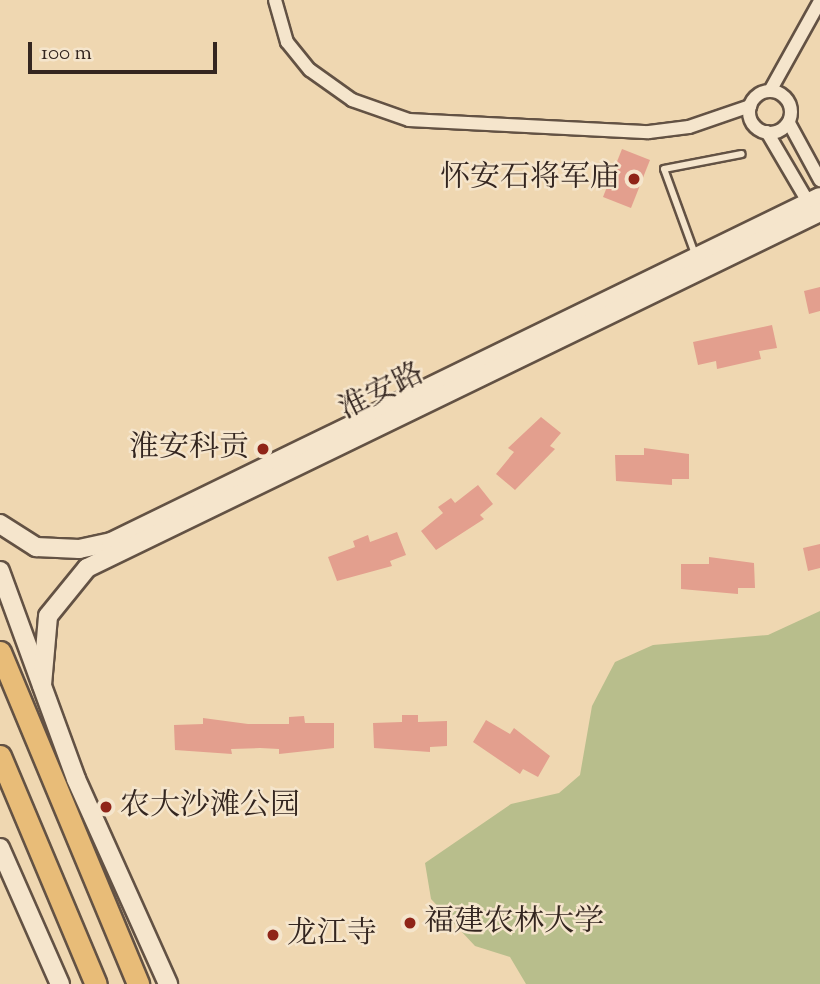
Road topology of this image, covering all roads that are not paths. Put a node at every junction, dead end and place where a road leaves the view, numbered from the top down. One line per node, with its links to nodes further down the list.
1 (275, 0): 4 (street)
2 (820, 1): 3 (street)
3 (770, 91): 4 (street); 5 (street)
4 (750, 106): 6 (street)
5 (789, 122): 6 (street); 8 (street)
6 (766, 132): 9 (street)
7 (742, 153): 10 (lane)
8 (820, 180)
9 (816, 207): 10 (main road, 淮安路); 14 (main road, 淮安路)
10 (695, 257): 11 (main road, 淮安路)
11 (0, 524)
12 (0, 571): 14 (main road)
13 (0, 652): 19 (highway)
14 (42, 685): 20 (main road)
15 (0, 756): 18 (highway)
16 (0, 848): 17 (main road)
17 (60, 984)
18 (96, 984)
19 (138, 984)
20 (168, 984)

